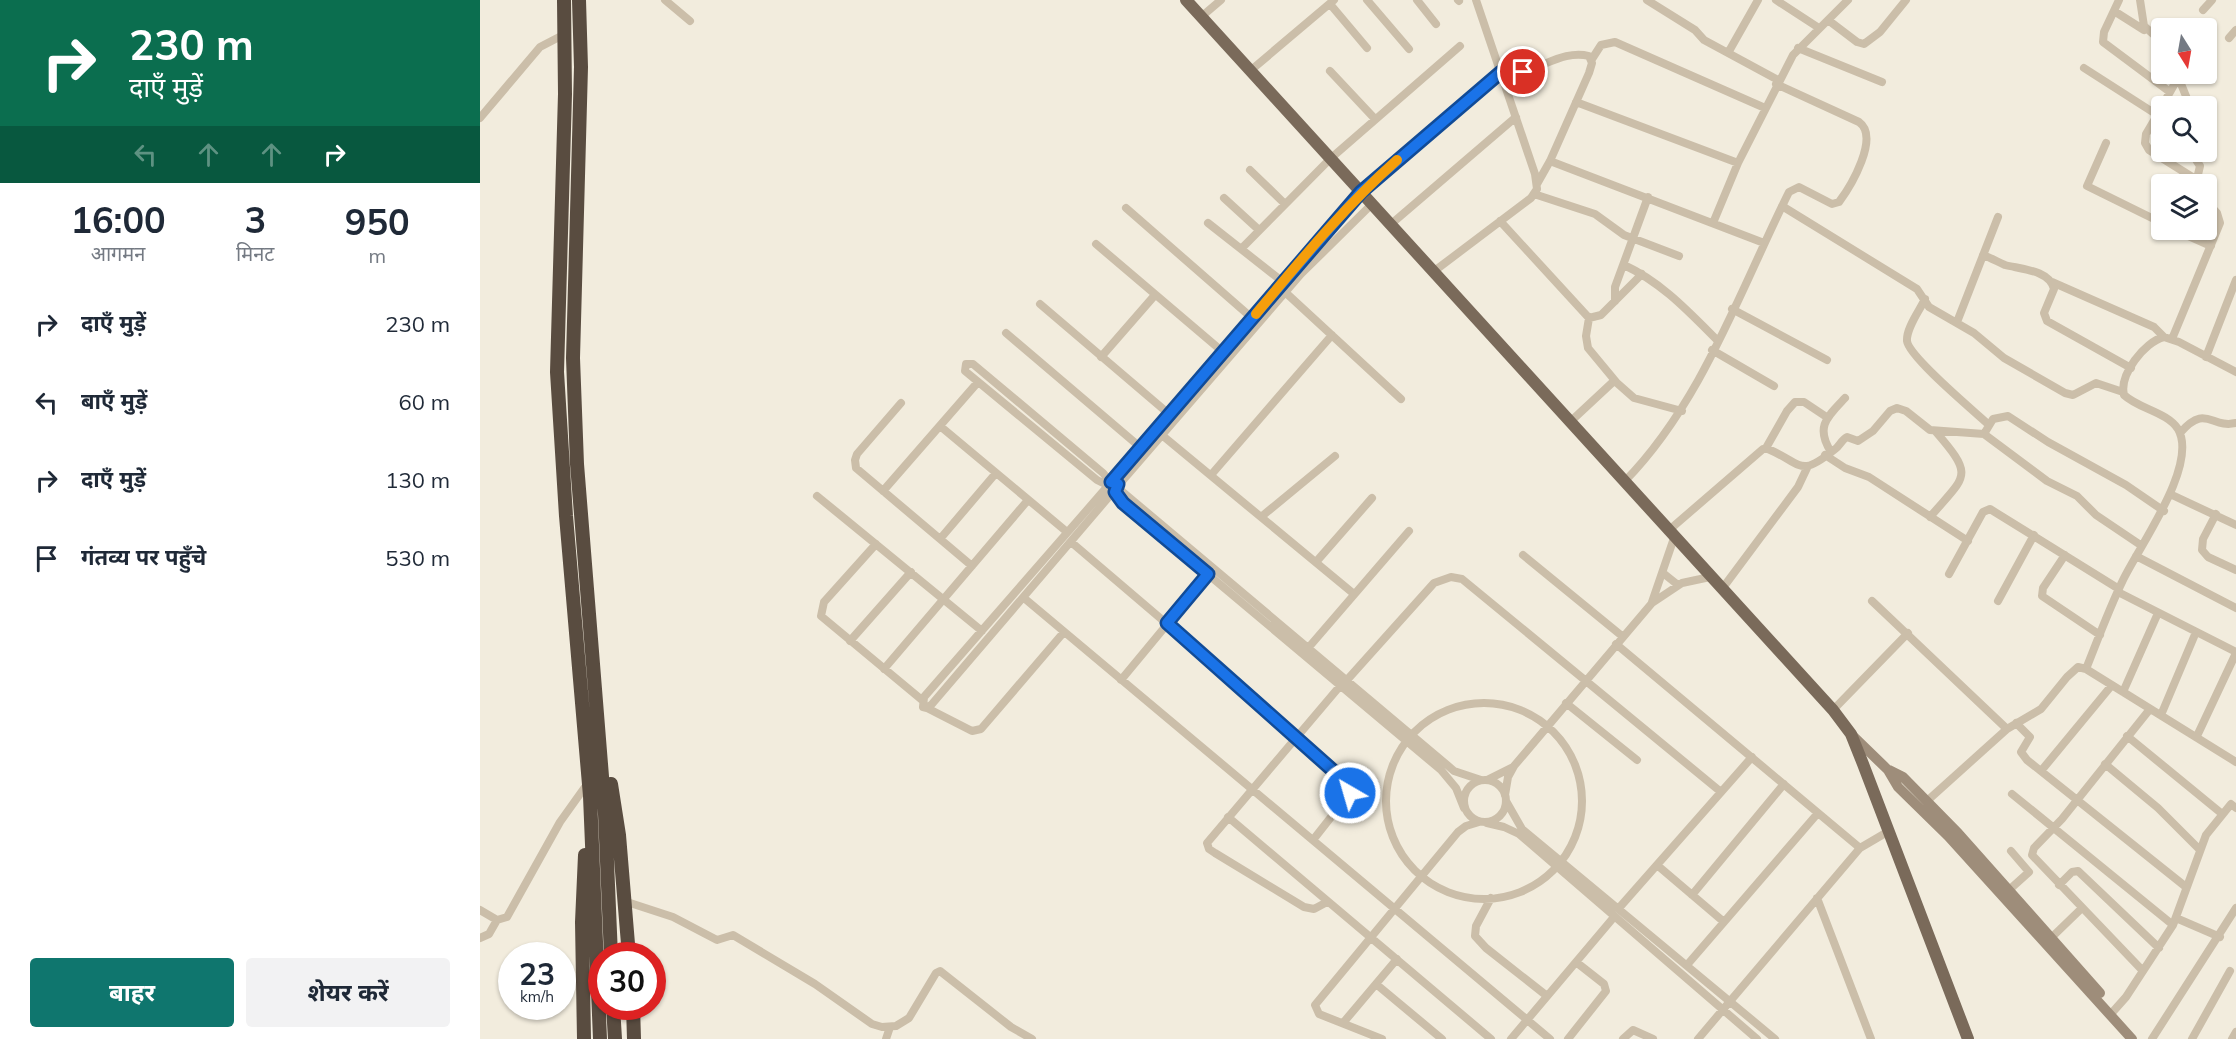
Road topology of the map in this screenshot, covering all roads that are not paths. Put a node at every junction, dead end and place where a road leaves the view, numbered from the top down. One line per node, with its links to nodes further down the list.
1 (564, 0): 29 (highway)
2 (579, 0): 192 (highway)
3 (665, 0): 24 (street)
4 (1186, 0): 22 (main road)
5 (1221, 0): 22 (street)
6 (1367, 0): 35 (street)
7 (1417, 0): 25 (street)
8 (1476, 0): 41 (street)
9 (1647, 0): 36 (street)
10 (1758, 0): 36 (street)
11 (1776, 0): 19 (street)
12 (1797, 0): 19 (street)
13 (1848, 0): 23 (street)
14 (1906, 0): 23 (street)
15 (2119, 0): 20 (street)
16 (2140, 0): 28 (street)
17 (2212, 0): 21 (street)
18 (1332, 2): 33 (street); 39 (street)
19 (1791, 9): 26 (street)
20 (2114, 10): 28 (street); 45 (street)
21 (2203, 10)
22 (1201, 17): 39 (main road)
23 (1828, 20): 26 (street)
24 (690, 21)
25 (1436, 24)
26 (1819, 28): 34 (street)
27 (2236, 30): 31 (street)
28 (2148, 32): 30 (street)
29 (565, 34): 51 (street); 207 (highway)
30 (2151, 34)
31 (2229, 38)
32 (1460, 46): 52 (street)
33 (1367, 48)
34 (1798, 48): 42 (street); 43 (street)
35 (1409, 49)
36 (1728, 53): 42 (street)
37 (1592, 59): 41 (street); 47 (street); 48 (street)
38 (2084, 68): 49 (street)
39 (1250, 71): 56 (main road)
40 (1330, 71): 52 (street)
41 (1501, 72): 50 (street); 63 (street)
42 (1777, 82): 48 (street); 69 (street)
43 (1882, 82)
44 (2174, 84): 45 (street)
45 (2170, 92): 46 (street)
46 (2168, 96)
47 (1576, 102): 57 (street); 59 (street)
48 (1765, 108): 59 (street)
49 (2151, 111)
50 (1516, 117): 62 (street); 76 (street)
51 (480, 118)
52 (1376, 120): 56 (street)
53 (2151, 127): 55 (street)
54 (2106, 143): 72 (street)
55 (2151, 151)
56 (1330, 159): 63 (main road); 67 (street)
57 (1550, 161): 62 (street); 65 (street)
58 (2167, 162): 61 (street)
59 (1738, 163): 75 (street)
60 (1250, 170): 67 (street)
61 (2184, 174)
62 (1537, 184): 64 (street)
63 (1361, 192): 68 (main road); 91 (street)
64 (1534, 194): 73 (street); 78 (street)
65 (1648, 197): 75 (street); 78 (street)
66 (1224, 198): 77 (street)
67 (1285, 204): 77 (street)
68 (1372, 204): 76 (main road); 93 (street)
69 (1782, 206): 81 (street); 95 (street)
70 (1126, 208): 99 (street)
71 (1998, 217): 85 (street)
72 (2151, 218)
73 (1500, 221): 88 (street); 100 (street)
74 (1208, 223): 84 (street)
75 (1713, 223): 81 (street)
76 (1390, 225): 88 (main road)
77 (1259, 230): 84 (street)
78 (1633, 239): 86 (street); 87 (street)
79 (2198, 240): 83 (street)
80 (2213, 240): 83 (street)
81 (1764, 243): 98 (street)
82 (1096, 244): 94 (street)
83 (2211, 246): 104 (street)
84 (1241, 249): 91 (street)
85 (1983, 255): 92 (street); 101 (street)
86 (1679, 256)
87 (1624, 265): 89 (street); 96 (street)
88 (1433, 272): 123 (main road)
89 (1642, 274): 96 (street); 105 (street)
90 (2236, 280): 109 (street)
91 (1283, 282): 99 (street)
92 (2052, 282): 104 (street); 111 (street)
93 (1286, 292): 103 (street); 129 (street)
94 (1155, 296): 107 (street); 108 (street)
95 (1925, 299): 101 (street); 125 (street)
96 (1615, 301): 100 (street)
97 (1040, 304): 108 (street)
98 (1732, 309): 105 (street); 110 (street)
99 (1252, 318): 107 (street)
100 (1589, 318): 113 (street)
101 (1957, 322): 116 (street)
102 (1006, 333): 131 (street)
103 (1332, 335): 118 (street); 137 (street)
104 (2168, 338): 109 (street); 111 (street)
105 (1717, 340): 106 (street)
106 (1712, 350): 115 (street); 120 (street)
107 (1223, 352): 121 (street)
108 (1101, 357): 121 (street)
109 (2206, 357): 112 (street)
110 (1827, 360)
111 (2131, 368): 116 (street)
112 (2236, 372)
113 (1614, 381): 120 (street); 123 (street)
114 (978, 382): 126 (street); 139 (street); 139 (street)
115 (1774, 386)
116 (2123, 392): 128 (street)
117 (1845, 398): 122 (street)
118 (1401, 399)
119 (901, 403): 140 (street)
120 (1682, 411): 138 (street)
121 (1169, 414): 131 (street)
122 (1828, 418): 132 (street); 133 (street)
123 (1570, 422): 138 (main road)
124 (2236, 423): 128 (street)
125 (1988, 424): 130 (street); 145 (street)
126 (940, 426): 136 (street); 140 (street)
127 (1936, 432): 130 (street); 133 (street); 148 (street)
128 (2180, 433): 141 (street)
129 (1163, 435): 137 (street); 139 (street)
130 (1984, 435): 158 (street)
131 (1140, 447): 139 (street)
132 (1766, 448): 135 (street); 152 (street)
133 (1828, 454): 135 (street); 148 (street)
134 (1335, 456): 147 (street)
135 (1807, 468): 171 (street)
136 (996, 473): 144 (street); 154 (street)
137 (1211, 475): 147 (street)
138 (1624, 482): 152 (main road)
139 (1112, 487): 151 (street); 156 (street); 167 (street); 190 (street)
140 (884, 491): 154 (street)
141 (2170, 494): 145 (street); 146 (street)
142 (817, 496): 157 (street)
143 (1371, 498): 162 (street)
144 (1028, 500): 151 (street); 163 (street)
145 (2164, 511): 158 (street)
146 (2216, 514): 149 (street); 164 (street)
147 (1261, 517): 162 (street)
148 (1930, 517): 155 (street)
149 (2236, 525)
150 (1409, 531): 173 (street)
151 (1068, 532): 182 (street)
152 (1671, 534): 166 (street); 169 (main road)
153 (2034, 535): 155 (street); 160 (street); 177 (street)
154 (940, 539): 163 (street)
155 (1968, 541): 168 (street)
156 (1071, 542): 174 (street); 181 (street)
157 (876, 544): 165 (street); 188 (street)
158 (2142, 546): 161 (street)
159 (1523, 555): 187 (street)
160 (2064, 555): 172 (street); 186 (street)
161 (2136, 556): 172 (street); 179 (street)
162 (1316, 562): 173 (street)
163 (972, 566): 175 (street)
164 (2236, 570)
165 (910, 572): 175 (street); 188 (street)
166 (1663, 573): 170 (street); 178 (street)
167 (1208, 574): 181 (street); 199 (street)
168 (1949, 574)
169 (1710, 577): 170 (street); 171 (main road)
170 (1678, 585): 178 (street)
171 (1722, 589): 205 (main road)
172 (2119, 590): 180 (street); 186 (street)
173 (1354, 594): 190 (street)
174 (1024, 598): 183 (street); 203 (street)
175 (945, 600): 182 (street); 193 (street)
176 (1872, 601): 185 (street)
177 (1998, 601)
178 (1652, 603): 187 (street)
179 (2236, 608)
180 (2158, 613): 184 (street); 200 (street)
181 (1167, 623): 195 (street); 214 (street)
182 (982, 631): 201 (street)
183 (1064, 632): 195 (street); 203 (street)
184 (2196, 632): 191 (street); 206 (street)
185 (1908, 633): 205 (street); 210 (street)
186 (2100, 635): 194 (street)
187 (1622, 636): 189 (street)
188 (850, 641): 193 (street)
189 (1616, 644): 197 (street); 216 (street)
190 (1309, 647): 196 (street)
191 (2236, 653): 213 (street)
192 (593, 666): 255 (highway); 270 (highway)
193 (884, 669): 201 (street)
194 (2086, 669): 198 (street); 208 (street)
195 (1120, 680): 226 (street)
196 (1347, 680): 197 (street); 215 (street)
197 (1585, 680): 202 (street); 227 (street)
198 (2112, 685): 200 (street); 222 (street)
199 (1340, 686): 214 (street); 215 (street)
200 (2123, 692): 204 (street)
201 (922, 700): 203 (street)
202 (1566, 703): 209 (street); 217 (street)
203 (927, 708)
204 (2150, 709): 206 (street); 212 (street)
205 (1833, 711): 211 (main road)
206 (2161, 715): 213 (street)
207 (583, 720): 225 (highway); 290 (highway)
208 (2016, 723): 210 (street); 222 (street)
209 (1548, 726): 215 (street); 220 (street); 246 (street)
210 (2007, 729): 232 (street)
211 (1851, 734): 221 (street); 240 (main road)
212 (2127, 736): 219 (street); 236 (street)
213 (2197, 736): 218 (street)
214 (1296, 738): 226 (street); 242 (street)
215 (1409, 738): 223 (street); 234 (street); 248 (street)
216 (1752, 757): 224 (street); 227 (street)
217 (1637, 760)
218 (2236, 762)
219 (2105, 764): 231 (street); 244 (street)
220 (1514, 766): 223 (street); 230 (street)
221 (1888, 770): 232 (street); 282 (street)
222 (2041, 771): 231 (street)
223 (1484, 780): 230 (street); 234 (street)
224 (1784, 784): 235 (street); 252 (street)
225 (585, 787): 263 (street); 289 (highway)
226 (1253, 789): 237 (street); 242 (street)
227 (1721, 792): 247 (street)
228 (2012, 794): 239 (street)
229 (2236, 796): 233 (street)
230 (1506, 798): 238 (street); 246 (street)
231 (2076, 800): 239 (street); 250 (street)
232 (1927, 801): 251 (street)
233 (2233, 806): 236 (street)
234 (1466, 811): 238 (street); 241 (street)
235 (1818, 813): 243 (street); 264 (street)
236 (2221, 813): 244 (street)
237 (1228, 817): 256 (street); 256 (street)
238 (1483, 823): 241 (street); 246 (street)
239 (2053, 828): 249 (street); 265 (street)
240 (1889, 831): 243 (street); 307 (main road)
241 (1458, 832): 248 (street)
242 (1313, 840): 257 (street)
243 (1860, 848): 254 (street)
244 (2200, 850): 250 (street)
245 (2011, 851): 251 (street)
246 (1560, 865): 253 (street); 258 (street); 262 (street)
247 (1657, 865): 252 (street); 258 (street)
248 (1421, 877): 253 (street); 257 (street)
249 (2059, 885): 259 (street); 272 (street)
250 (2186, 887): 265 (street)
251 (2009, 890): 269 (street)
252 (1692, 895): 264 (street)
253 (1491, 898): 279 (street)
254 (1817, 898): 280 (street); 306 (street)
255 (624, 901): 271 (highway); 287 (street)
256 (1327, 902): 266 (street)
257 (1395, 908): 266 (street); 285 (street)
258 (1619, 908): 275 (street)
259 (2082, 908): 269 (street); 276 (street)
260 (2236, 908): 267 (street)
261 (480, 910): 263 (street)
262 (1614, 917): 274 (street); 281 (street)
263 (497, 920): 268 (street)
264 (1724, 922): 275 (street)
265 (2175, 922): 267 (street); 272 (street)
266 (1371, 937): 273 (street); 286 (street)
267 (2220, 937): 310 (street)
268 (480, 938)
269 (2051, 938): 282 (street)
270 (610, 942)
271 (628, 942)
272 (2159, 948): 276 (street)
273 (1397, 959): 278 (street); 297 (street)
274 (1576, 962): 279 (street); 300 (street)
275 (1687, 965): 280 (street)
276 (2143, 971): 282 (street)
277 (2230, 971): 311 (street)
278 (1376, 984): 286 (street); 296 (street)
279 (1547, 996): 285 (street)
280 (1730, 1001): 281 (street); 305 (street)
281 (1723, 1010): 303 (street); 304 (street)
282 (2113, 1012): 308 (street); 309 (street)
283 (614, 1020): 291 (highway)
284 (633, 1020): 292 (highway)
285 (1527, 1020): 298 (street); 299 (street)
286 (1343, 1023): 295 (street)
287 (890, 1027): 293 (street); 294 (street)
288 (2236, 1032): 312 (street)
289 (584, 1039)
290 (600, 1039)
291 (615, 1039)
292 (634, 1039)
293 (886, 1039)
294 (1032, 1039)
295 (1382, 1039)
296 (1442, 1039)
297 (1491, 1039)
298 (1511, 1039)
299 (1550, 1039)
300 (1568, 1039)
301 (1623, 1039): 302 (street)
302 (1653, 1039)
303 (1698, 1039)
304 (1757, 1039)
305 (1775, 1039)
306 (1871, 1039)
307 (1968, 1039)
308 (2132, 1039)
309 (2141, 1039)
310 (2152, 1039)
311 (2192, 1039)
312 (2232, 1039)

